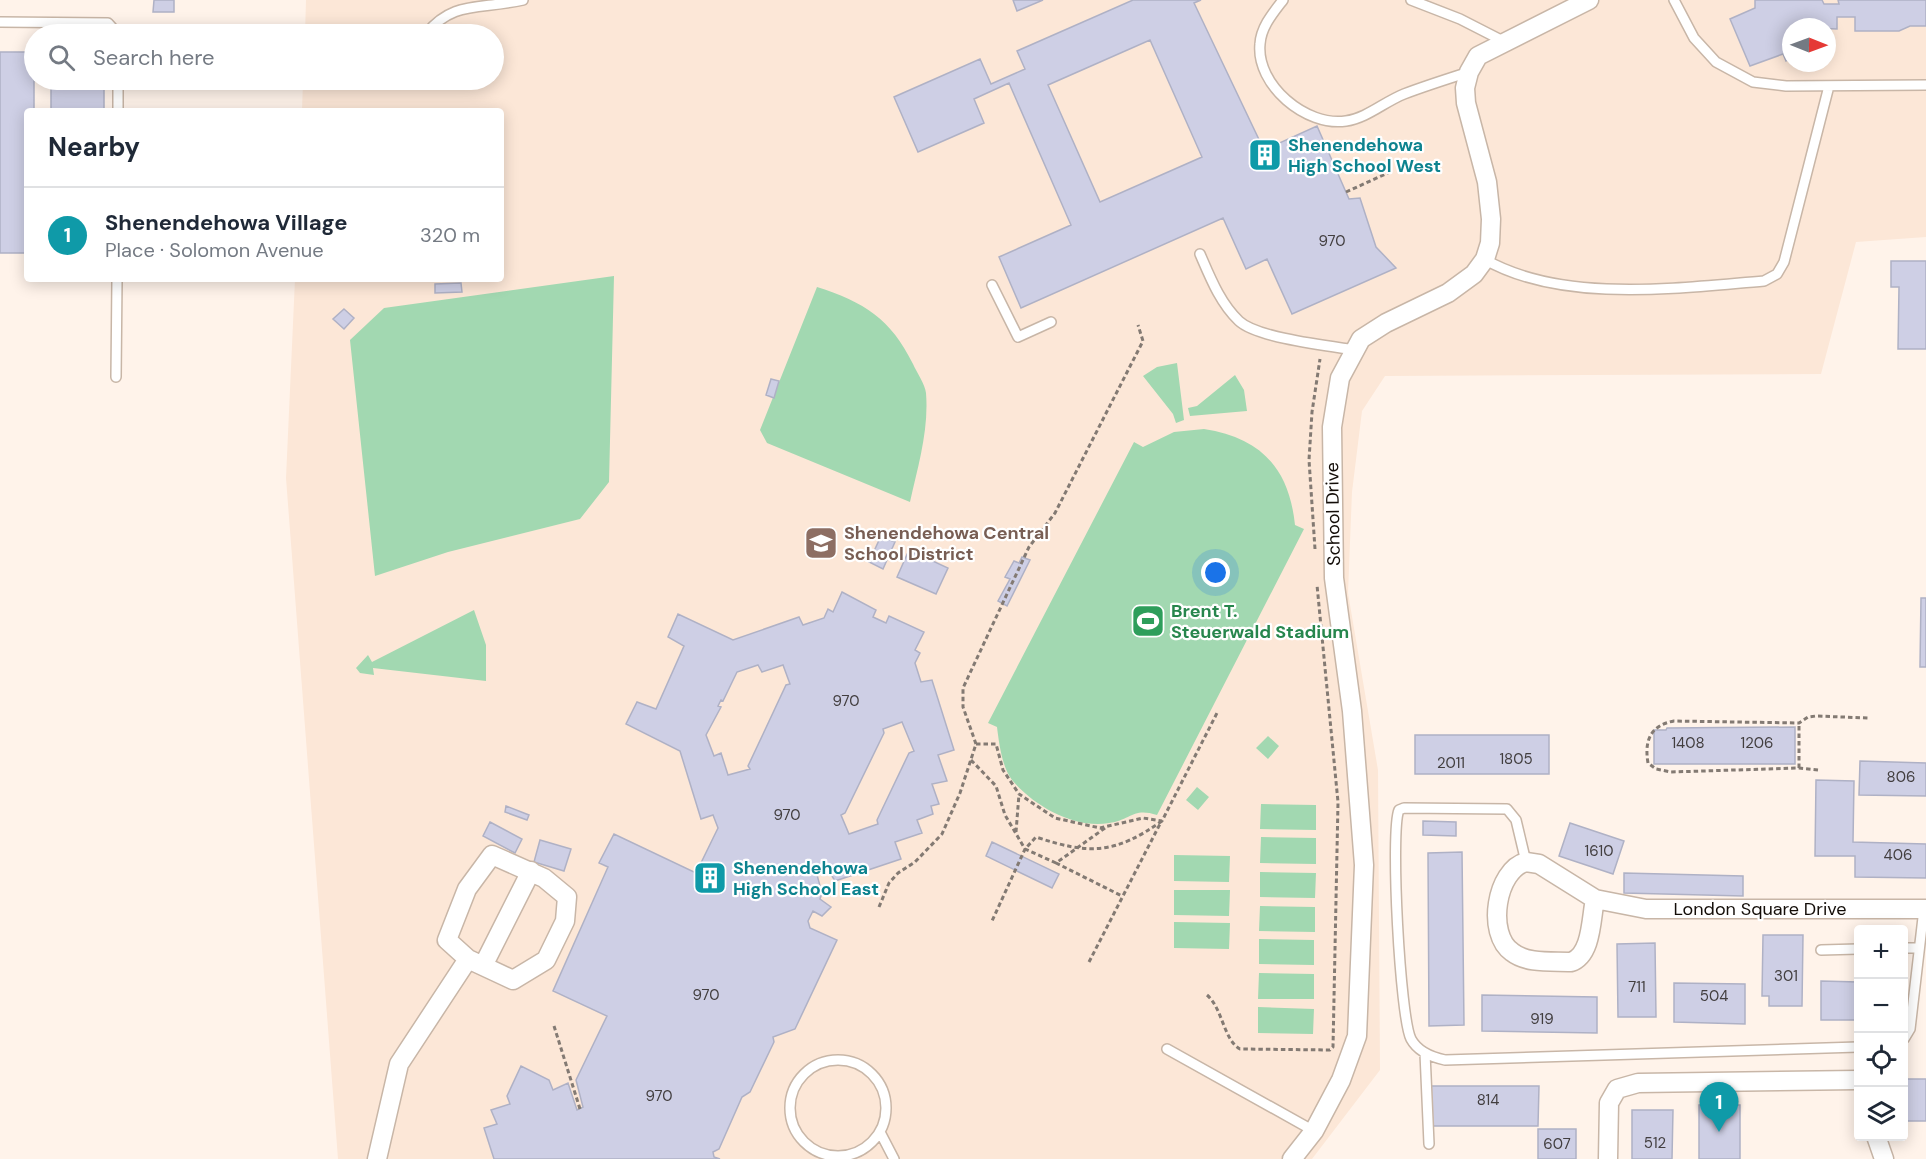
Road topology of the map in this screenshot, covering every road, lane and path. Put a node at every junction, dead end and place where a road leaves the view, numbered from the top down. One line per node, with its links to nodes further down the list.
1 (523, 0): 8 (lane)
2 (1283, 0): 10 (lane)
3 (1411, 0): 9 (lane)
4 (1589, 0): 9 (street)
5 (1674, 0): 12 (lane)
6 (0, 22): 7 (lane)
7 (109, 24)
8 (432, 24)
9 (1505, 42): 10 (street)
10 (1469, 72): 18 (street)
11 (1926, 85): 12 (lane)
12 (1829, 86): 18 (lane)
13 (118, 90): 14 (lane)
14 (118, 108)
15 (1390, 172): 16 (path)
16 (1346, 192)
17 (1200, 254): 23 (lane)
18 (1484, 260): 23 (street, School Drive)
19 (117, 282): 25 (lane)
20 (992, 285): 21 (lane)
21 (1051, 322)
22 (1138, 325): 31 (path)
23 (1355, 351): 63 (street, School Drive)
24 (1320, 359): 26 (path)
25 (116, 377)
26 (1316, 561)
27 (1317, 584): 55 (path)
28 (1217, 713): 36 (path)
29 (1868, 718): 30 (path)
30 (1799, 723): 33 (path); 33 (path)
31 (976, 744): 32 (path); 35 (path)
32 (971, 760): 38 (path); 46 (path)
33 (1799, 768): 34 (path)
34 (1818, 770)
35 (1019, 794): 37 (path); 38 (path)
36 (1162, 821): 37 (path); 39 (path); 44 (path)
37 (1107, 827): 39 (path)
38 (1016, 834): 40 (path)
39 (1078, 848): 40 (path); 42 (path)
40 (1025, 849): 42 (path); 48 (path)
41 (1526, 862): 45 (street, London Square Drive); 45 (street); 60 (lane)
42 (1056, 863): 44 (path)
43 (531, 872): 53 (street); 53 (street); 53 (street)
44 (1123, 897): 54 (path)
45 (1595, 899): 47 (street, London Square Drive)
46 (879, 907)
47 (1925, 909): 50 (lane)
48 (992, 921)
49 (1908, 948): 50 (lane)
50 (1919, 948): 57 (lane)
51 (1854, 949): 52 (lane)
52 (1821, 950)
53 (476, 962): 68 (street)
54 (1089, 962)
55 (1207, 995)
56 (554, 1026): 62 (path)
57 (1908, 1033)
58 (1854, 1047): 60 (lane)
59 (1167, 1049): 63 (lane)
60 (1425, 1053): 66 (lane)
61 (1854, 1080): 71 (street)
62 (580, 1109)
63 (1314, 1131): 70 (street, School Drive)
64 (880, 1132): 67 (lane); 67 (lane); 69 (lane)
65 (1877, 1141): 72 (street)
66 (1429, 1144)
67 (859, 1156)
68 (377, 1159)
69 (894, 1159)
70 (1292, 1159)
71 (1608, 1159)
72 (1884, 1159)

